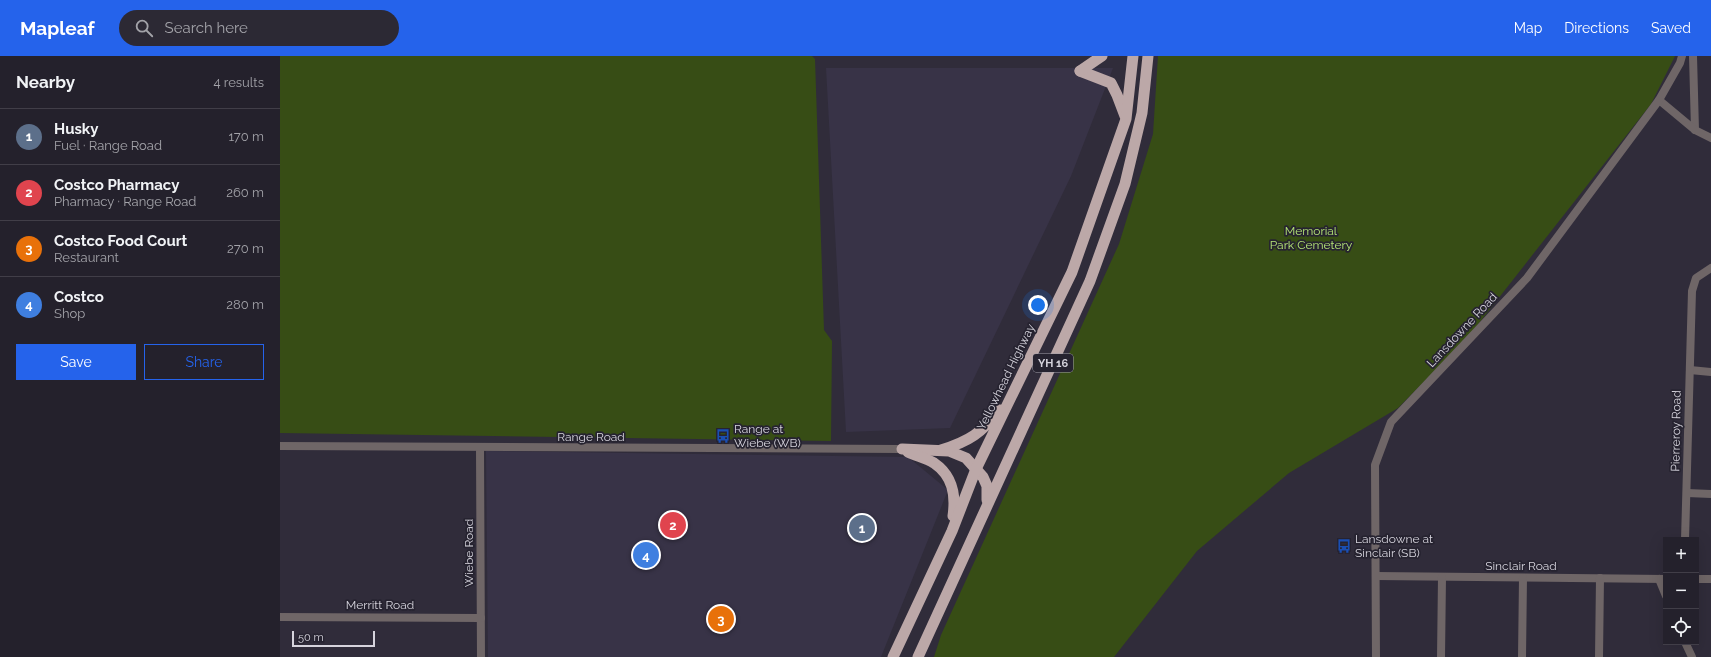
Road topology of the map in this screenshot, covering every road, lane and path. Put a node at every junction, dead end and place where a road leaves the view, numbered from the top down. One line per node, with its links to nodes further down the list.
1 (1102, 56): 7 (highway)
2 (1133, 56): 7 (highway, Yellowhead Highway / YH 16)
3 (1148, 56): 21 (highway, YH 16)
4 (1682, 56): 6 (street, Lansdowne Road)
5 (1693, 56): 8 (street)
6 (1659, 100): 8 (street); 24 (street, Lansdowne Road)
7 (1126, 120): 13 (highway, Yellowhead Highway / YH 16)
8 (1695, 130): 9 (street)
9 (1711, 138)
10 (1711, 268): 11 (street, Pierreroy Road)
11 (1690, 370): 12 (street); 19 (street, Pierreroy Road)
12 (1711, 372)
13 (1012, 396): 17 (highway); 18 (highway, Yellowhead Highway / YH 16)
14 (280, 446): 15 (street, Range Road)
15 (480, 448): 16 (street, Range Road); 32 (street, Wiebe Road)
16 (902, 449): 17 (highway); 22 (highway)
17 (937, 451): 18 (highway)
18 (976, 469): 21 (highway); 22 (highway, Yellowhead Highway / YH 16)
19 (1687, 493): 20 (street); 23 (street, Pierreroy Road)
20 (1711, 494)
21 (986, 507): 36 (highway, YH 16)
22 (952, 531): 35 (highway, Yellowhead Highway / YH 16)
23 (1685, 537)
24 (1376, 576): 25 (street, Sinclair Road); 37 (street, Lansdowne Road)
25 (1442, 577): 26 (street, Sinclair Road); 38 (street)
26 (1523, 578): 27 (street, Sinclair Road); 39 (street)
27 (1600, 578): 28 (street, Sinclair Road); 40 (street)
28 (1662, 579)
29 (1699, 579): 30 (street)
30 (1711, 579)
31 (280, 617): 32 (street, Merritt Road)
32 (481, 618): 34 (street, Wiebe Road)
33 (1686, 645): 41 (street)
34 (481, 657)
35 (893, 657)
36 (918, 657)
37 (1376, 657)
38 (1441, 657)
39 (1522, 657)
40 (1599, 657)
41 (1692, 657)

